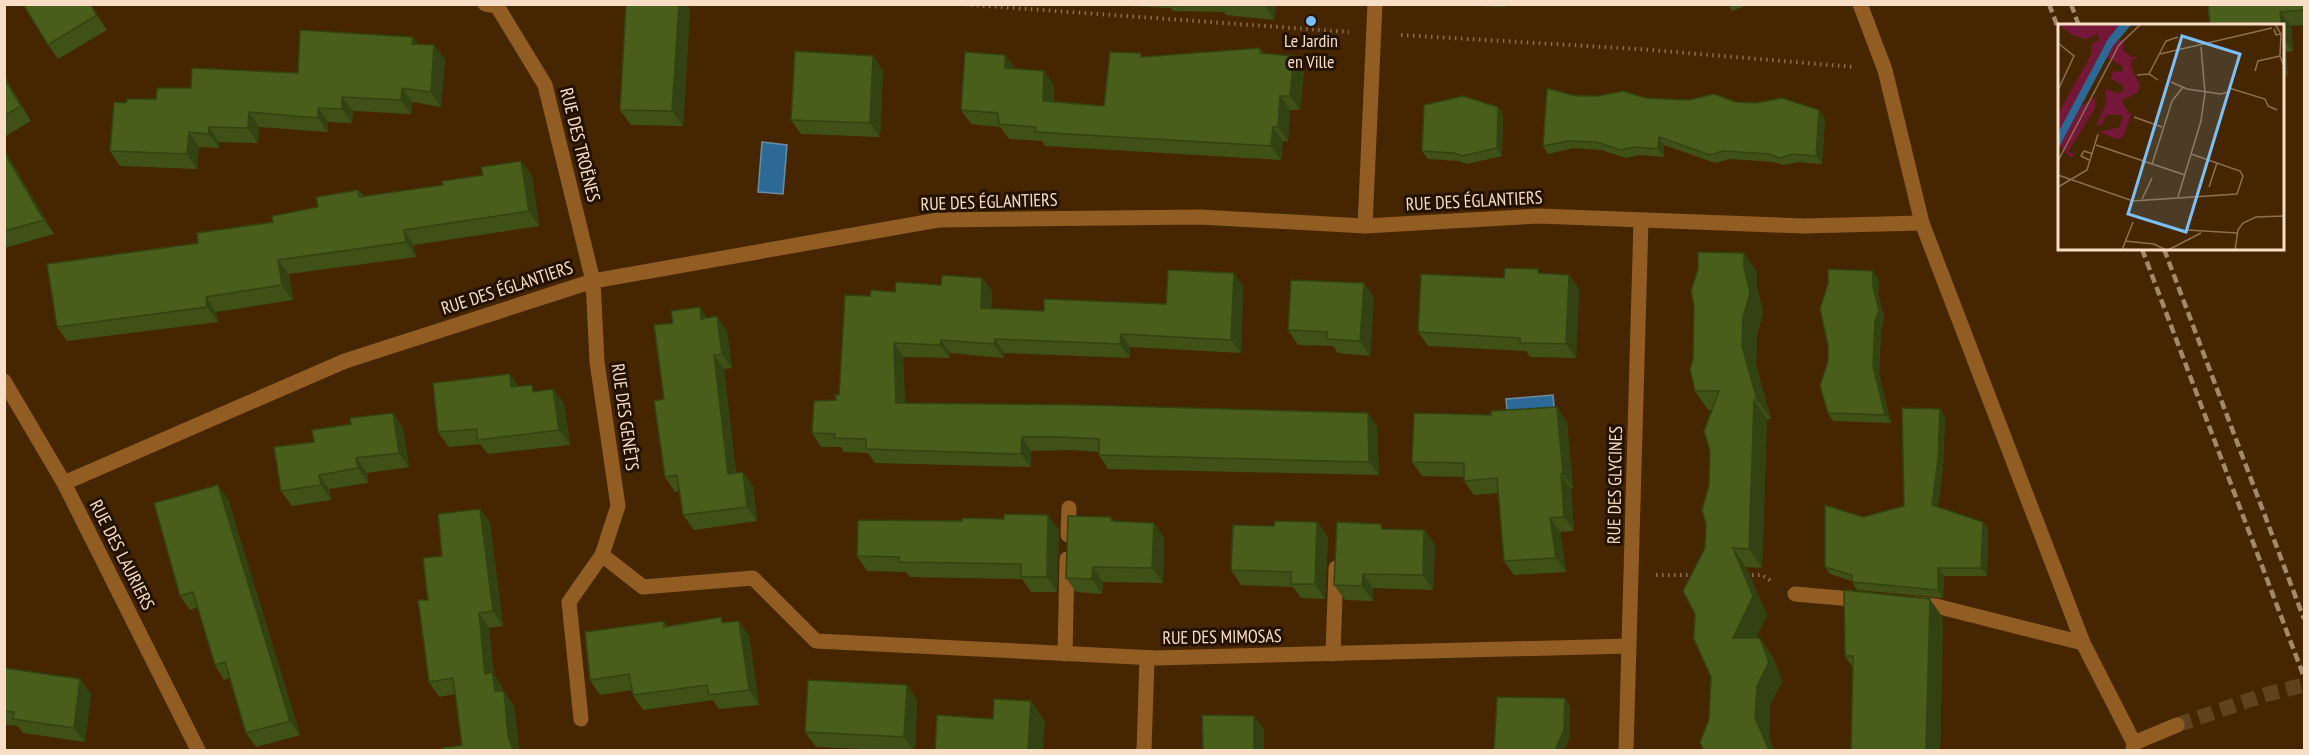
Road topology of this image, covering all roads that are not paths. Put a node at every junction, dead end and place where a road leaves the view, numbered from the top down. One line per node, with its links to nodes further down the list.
1 (485, 4): 7 (street, RUE DES TROËNES)
2 (1375, 4): 6 (street)
3 (1860, 4): 5 (street)
4 (1641, 220): 5 (street, RUE DES ÉGLANTIERS); 6 (street, RUE DES ÉGLANTIERS); 17 (street, RUE DES GLYCINES)
5 (1922, 223): 16 (street)
6 (1365, 226): 7 (street, RUE DES ÉGLANTIERS)
7 (593, 281): 9 (street, RUE DES ÉGLANTIERS); 12 (street, RUE DES GENÊTS)
8 (4, 381): 9 (street, RUE DES LAURIERS)
9 (64, 483): 24 (street, RUE DES LAURIERS)
10 (1069, 508): 18 (street)
11 (1337, 553): 19 (street)
12 (602, 555): 18 (street, RUE DES MIMOSAS); 21 (street, RUE DES GENÊTS)
13 (1795, 594): 14 (street)
14 (1877, 601)
15 (1901, 603): 16 (street)
16 (2082, 644): 23 (street)
17 (1629, 646): 19 (street, RUE DES MIMOSAS); 26 (street, RUE DES GLYCINES)
18 (1065, 654): 20 (street, RUE DES MIMOSAS)
19 (1333, 654): 20 (street, RUE DES MIMOSAS)
20 (1147, 658): 25 (street)
21 (581, 719)
22 (2177, 726): 23 (street)
23 (2134, 746)
24 (198, 750)
25 (1144, 750)
26 (1626, 750)

